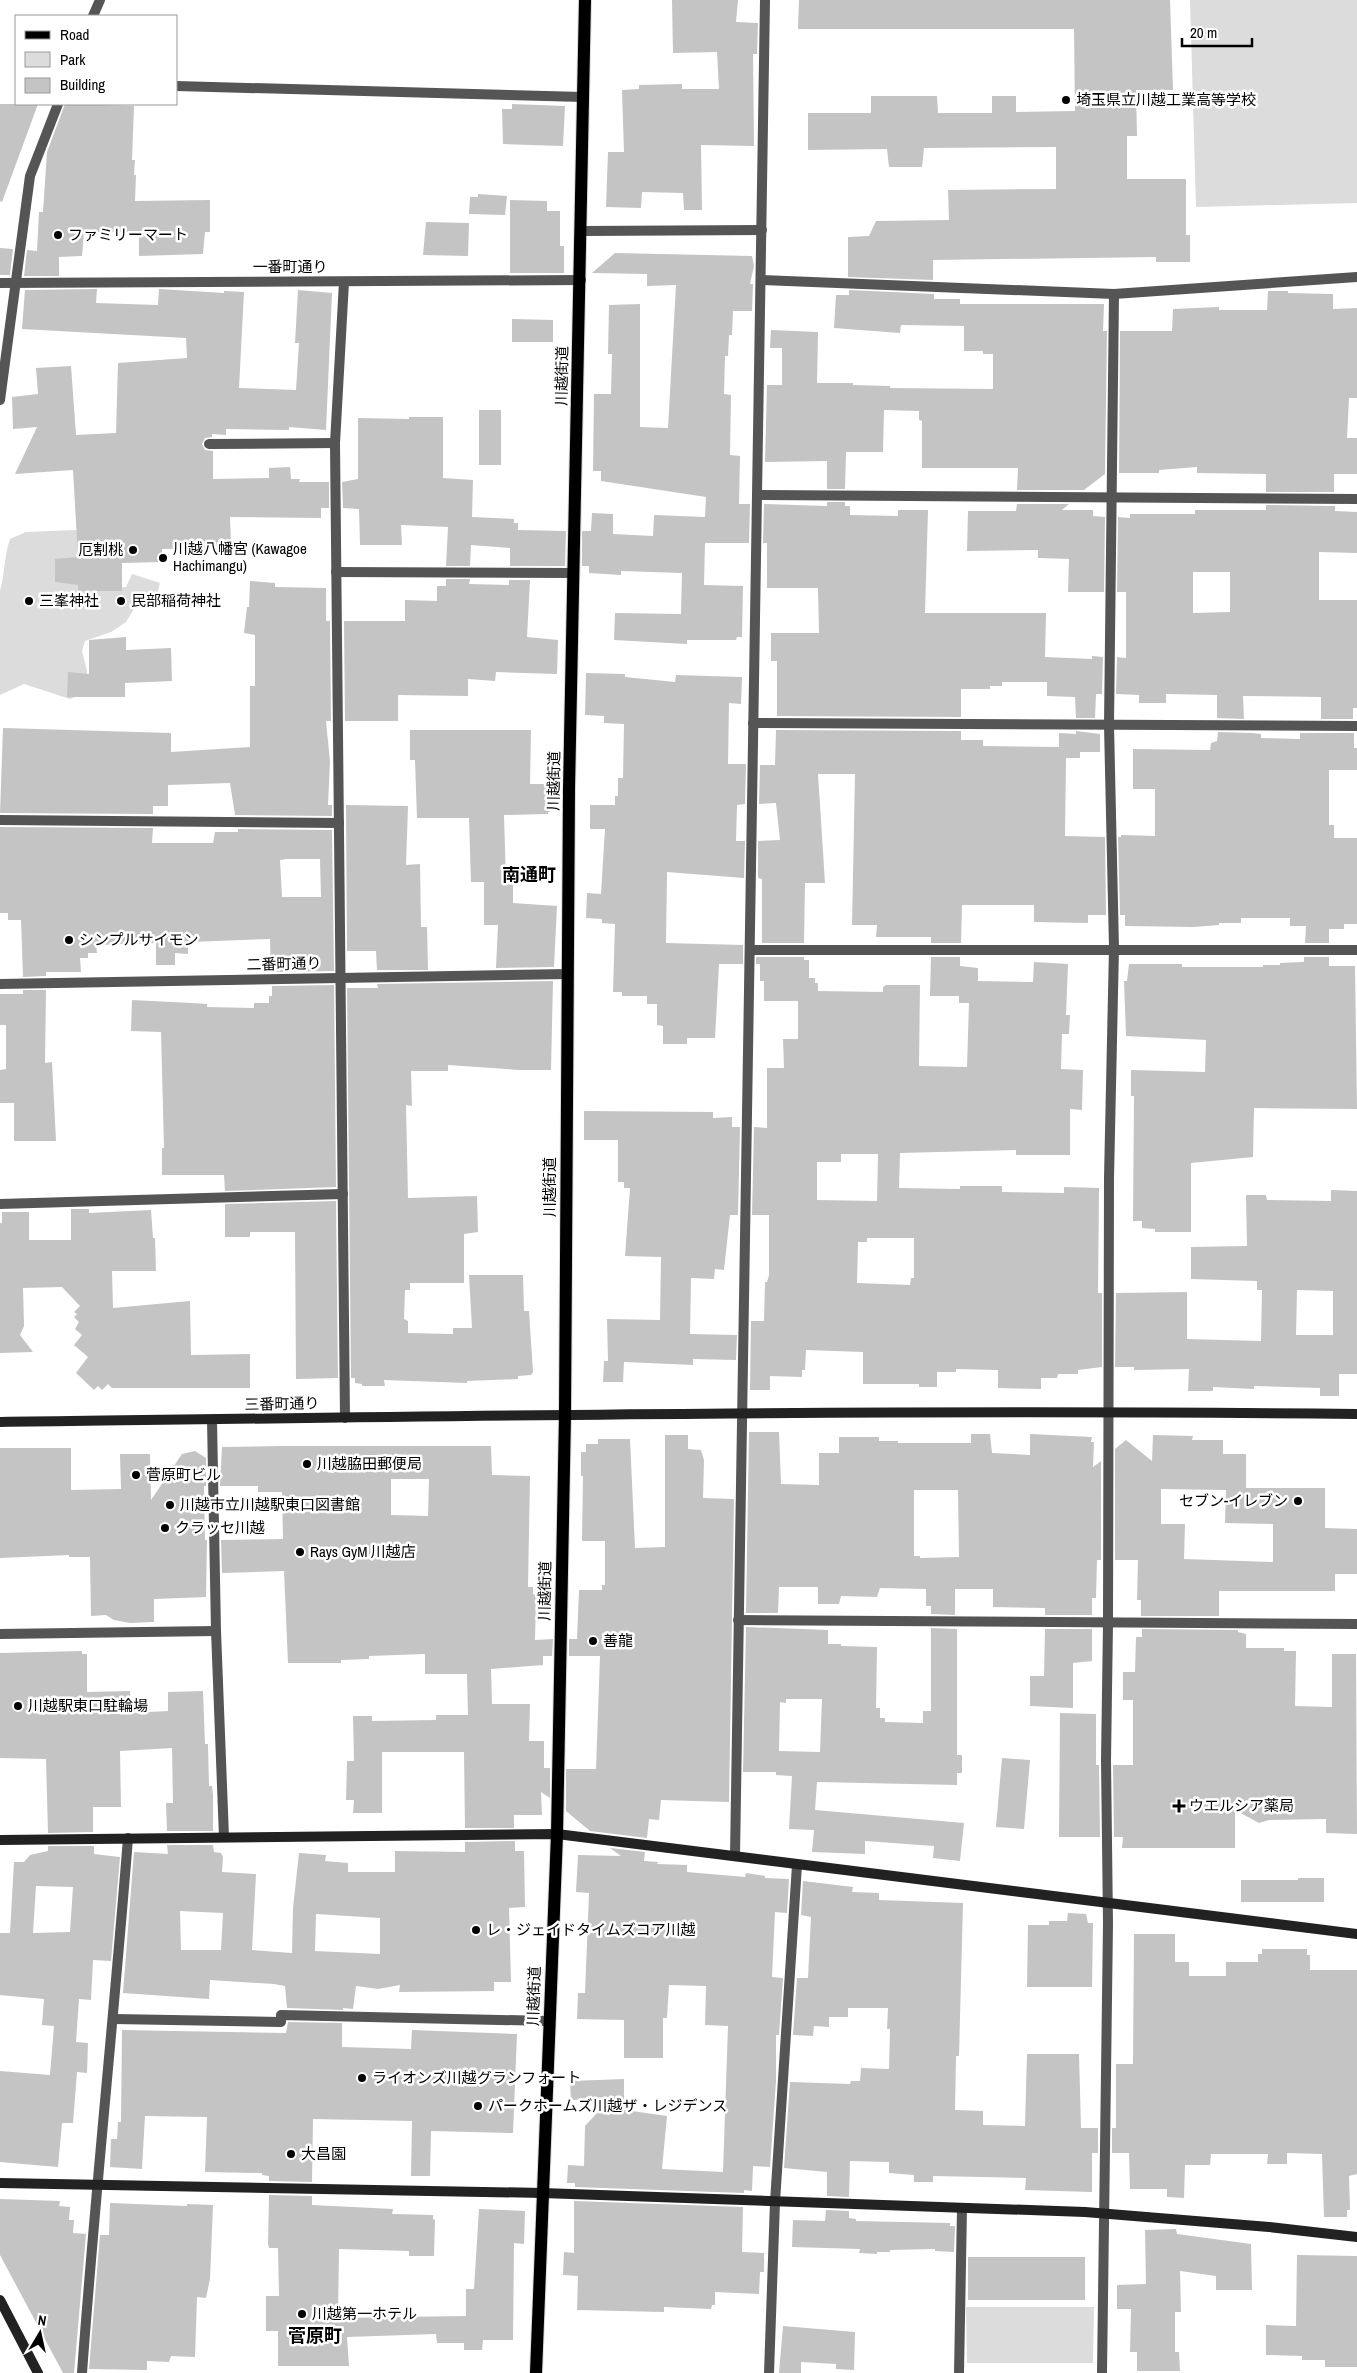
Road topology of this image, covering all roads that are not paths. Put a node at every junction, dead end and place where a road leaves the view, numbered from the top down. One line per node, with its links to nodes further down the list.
1 (100, 0): 4 (street)
2 (585, 0): 6 (main road, 川越街道)
3 (766, 0): 8 (street)
4 (93, 15)
5 (178, 86): 6 (street)
6 (583, 97): 9 (main road, 川越街道)
7 (58, 105): 14 (street)
8 (762, 230): 9 (street); 12 (street)
9 (582, 231): 11 (main road, 川越街道)
10 (1357, 277): 16 (street)
11 (580, 280): 15 (street, 一番町通り); 24 (main road, 川越街道)
12 (761, 280): 16 (street); 20 (street)
13 (0, 282): 14 (street, 一番町通り)
14 (15, 282): 15 (street, 一番町通り); 17 (street)
15 (344, 282): 18 (street)
16 (1114, 294): 21 (street)
17 (0, 400)
18 (335, 443): 19 (street); 23 (street)
19 (209, 444)
20 (757, 496): 21 (street); 25 (street)
21 (1113, 496): 22 (street); 26 (street)
22 (1357, 499)
23 (336, 572): 24 (street); 29 (street)
24 (574, 573): 33 (main road, 川越街道)
25 (753, 723): 26 (street); 31 (street)
26 (1109, 725): 27 (street); 30 (street)
27 (1357, 726)
28 (0, 820): 29 (street)
29 (339, 823): 34 (street)
30 (1114, 948): 31 (street); 32 (street); 38 (street)
31 (750, 950): 39 (street)
32 (1357, 950)
33 (568, 974): 34 (street, 二番町通り); 41 (main road, 川越街道)
34 (341, 978): 35 (street, 二番町通り); 36 (street)
35 (0, 984)
36 (343, 1194): 37 (street); 42 (street)
37 (0, 1204)
38 (1109, 1411): 39 (street, 三番町通り); 40 (street, 三番町通り); 46 (street)
39 (742, 1413): 41 (street, 三番町通り); 45 (street)
40 (1357, 1414)
41 (565, 1415): 42 (street, 三番町通り); 50 (main road, 川越街道)
42 (345, 1418): 43 (street, 三番町通り)
43 (212, 1420): 44 (street, 三番町通り); 48 (street)
44 (0, 1422)
45 (738, 1620): 46 (street); 54 (street)
46 (1108, 1623): 47 (street); 56 (street)
47 (1357, 1624)
48 (216, 1631): 49 (street); 51 (street)
49 (0, 1634)
50 (557, 1834): 51 (street); 54 (street); 59 (main road, 川越街道)
51 (224, 1837): 52 (street)
52 (128, 1838): 53 (street); 58 (street)
53 (0, 1840)
54 (735, 1856): 55 (street)
55 (797, 1866): 56 (street); 63 (street)
56 (1106, 1902): 57 (street); 65 (street)
57 (1357, 1934)
58 (114, 2019): 59 (street); 61 (street)
59 (549, 2021): 62 (main road, 川越街道)
60 (0, 2183): 61 (street)
61 (96, 2185): 62 (street); 69 (street)
62 (542, 2193): 63 (street); 70 (main road, 川越街道)
63 (776, 2202): 64 (street); 71 (street)
64 (962, 2208): 65 (street); 72 (street)
65 (1103, 2213): 66 (street); 73 (street)
66 (1357, 2237)
67 (0, 2300): 68 (street)
68 (38, 2373)
69 (82, 2373)
70 (536, 2373)
71 (769, 2373)
72 (959, 2373)
73 (1102, 2373)

